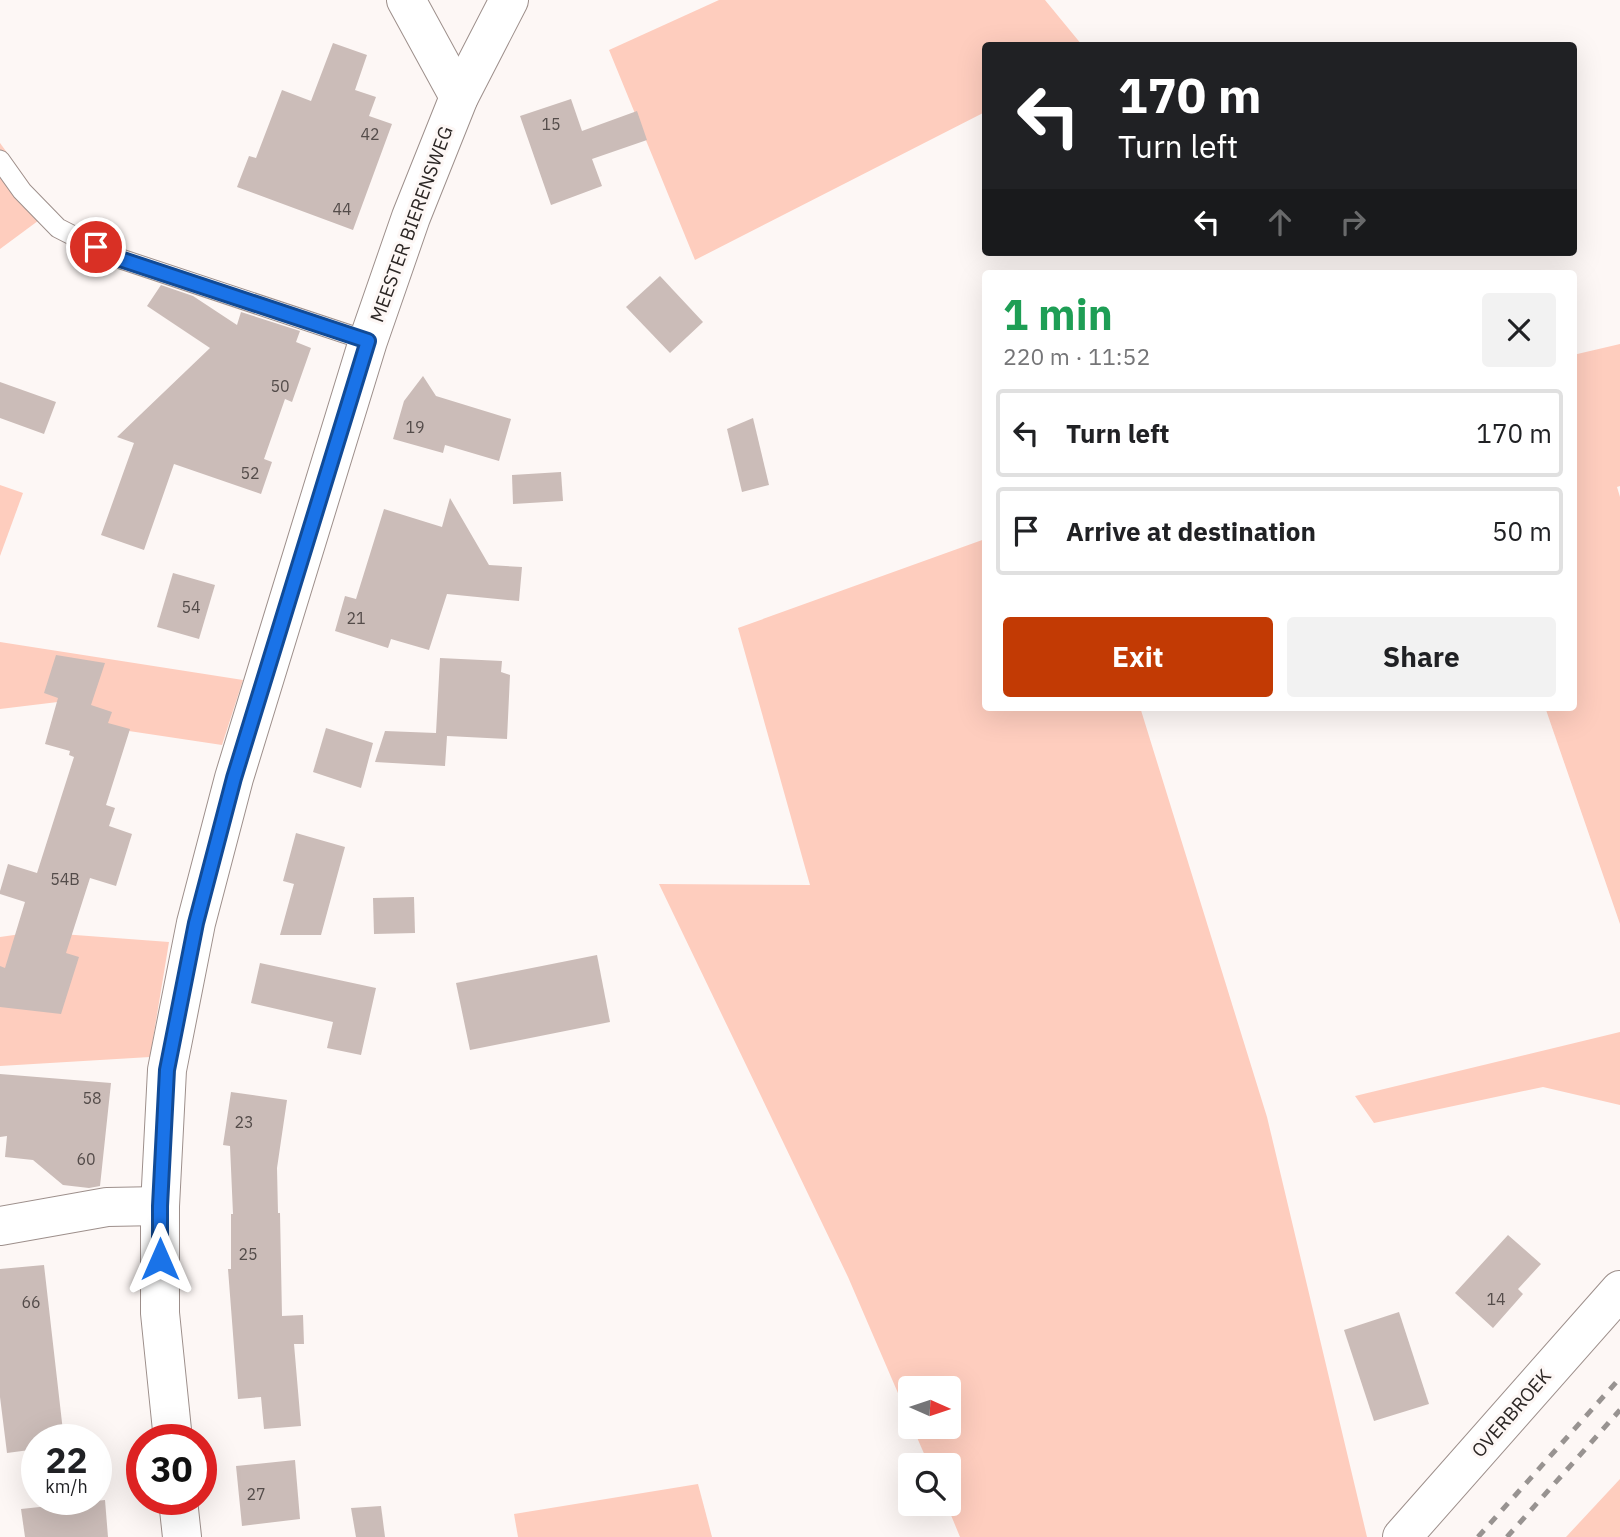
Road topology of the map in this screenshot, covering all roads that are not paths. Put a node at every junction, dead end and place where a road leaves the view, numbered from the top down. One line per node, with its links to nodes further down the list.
1 (406, 0): 3 (street)
2 (509, 0): 3 (street, MEESTER BIERENSWEG)
3 (458, 97): 5 (street, MEESTER BIERENSWEG)
4 (0, 160): 5 (lane)
5 (368, 341): 6 (street, MEESTER BIERENSWEG)
6 (160, 1206): 7 (street); 9 (street, MEESTER BIERENSWEG)
7 (0, 1226)
8 (1620, 1290): 12 (street, OVERBROEK)
9 (171, 1424)
10 (180, 1515): 11 (street)
11 (182, 1537)
12 (1402, 1537)

